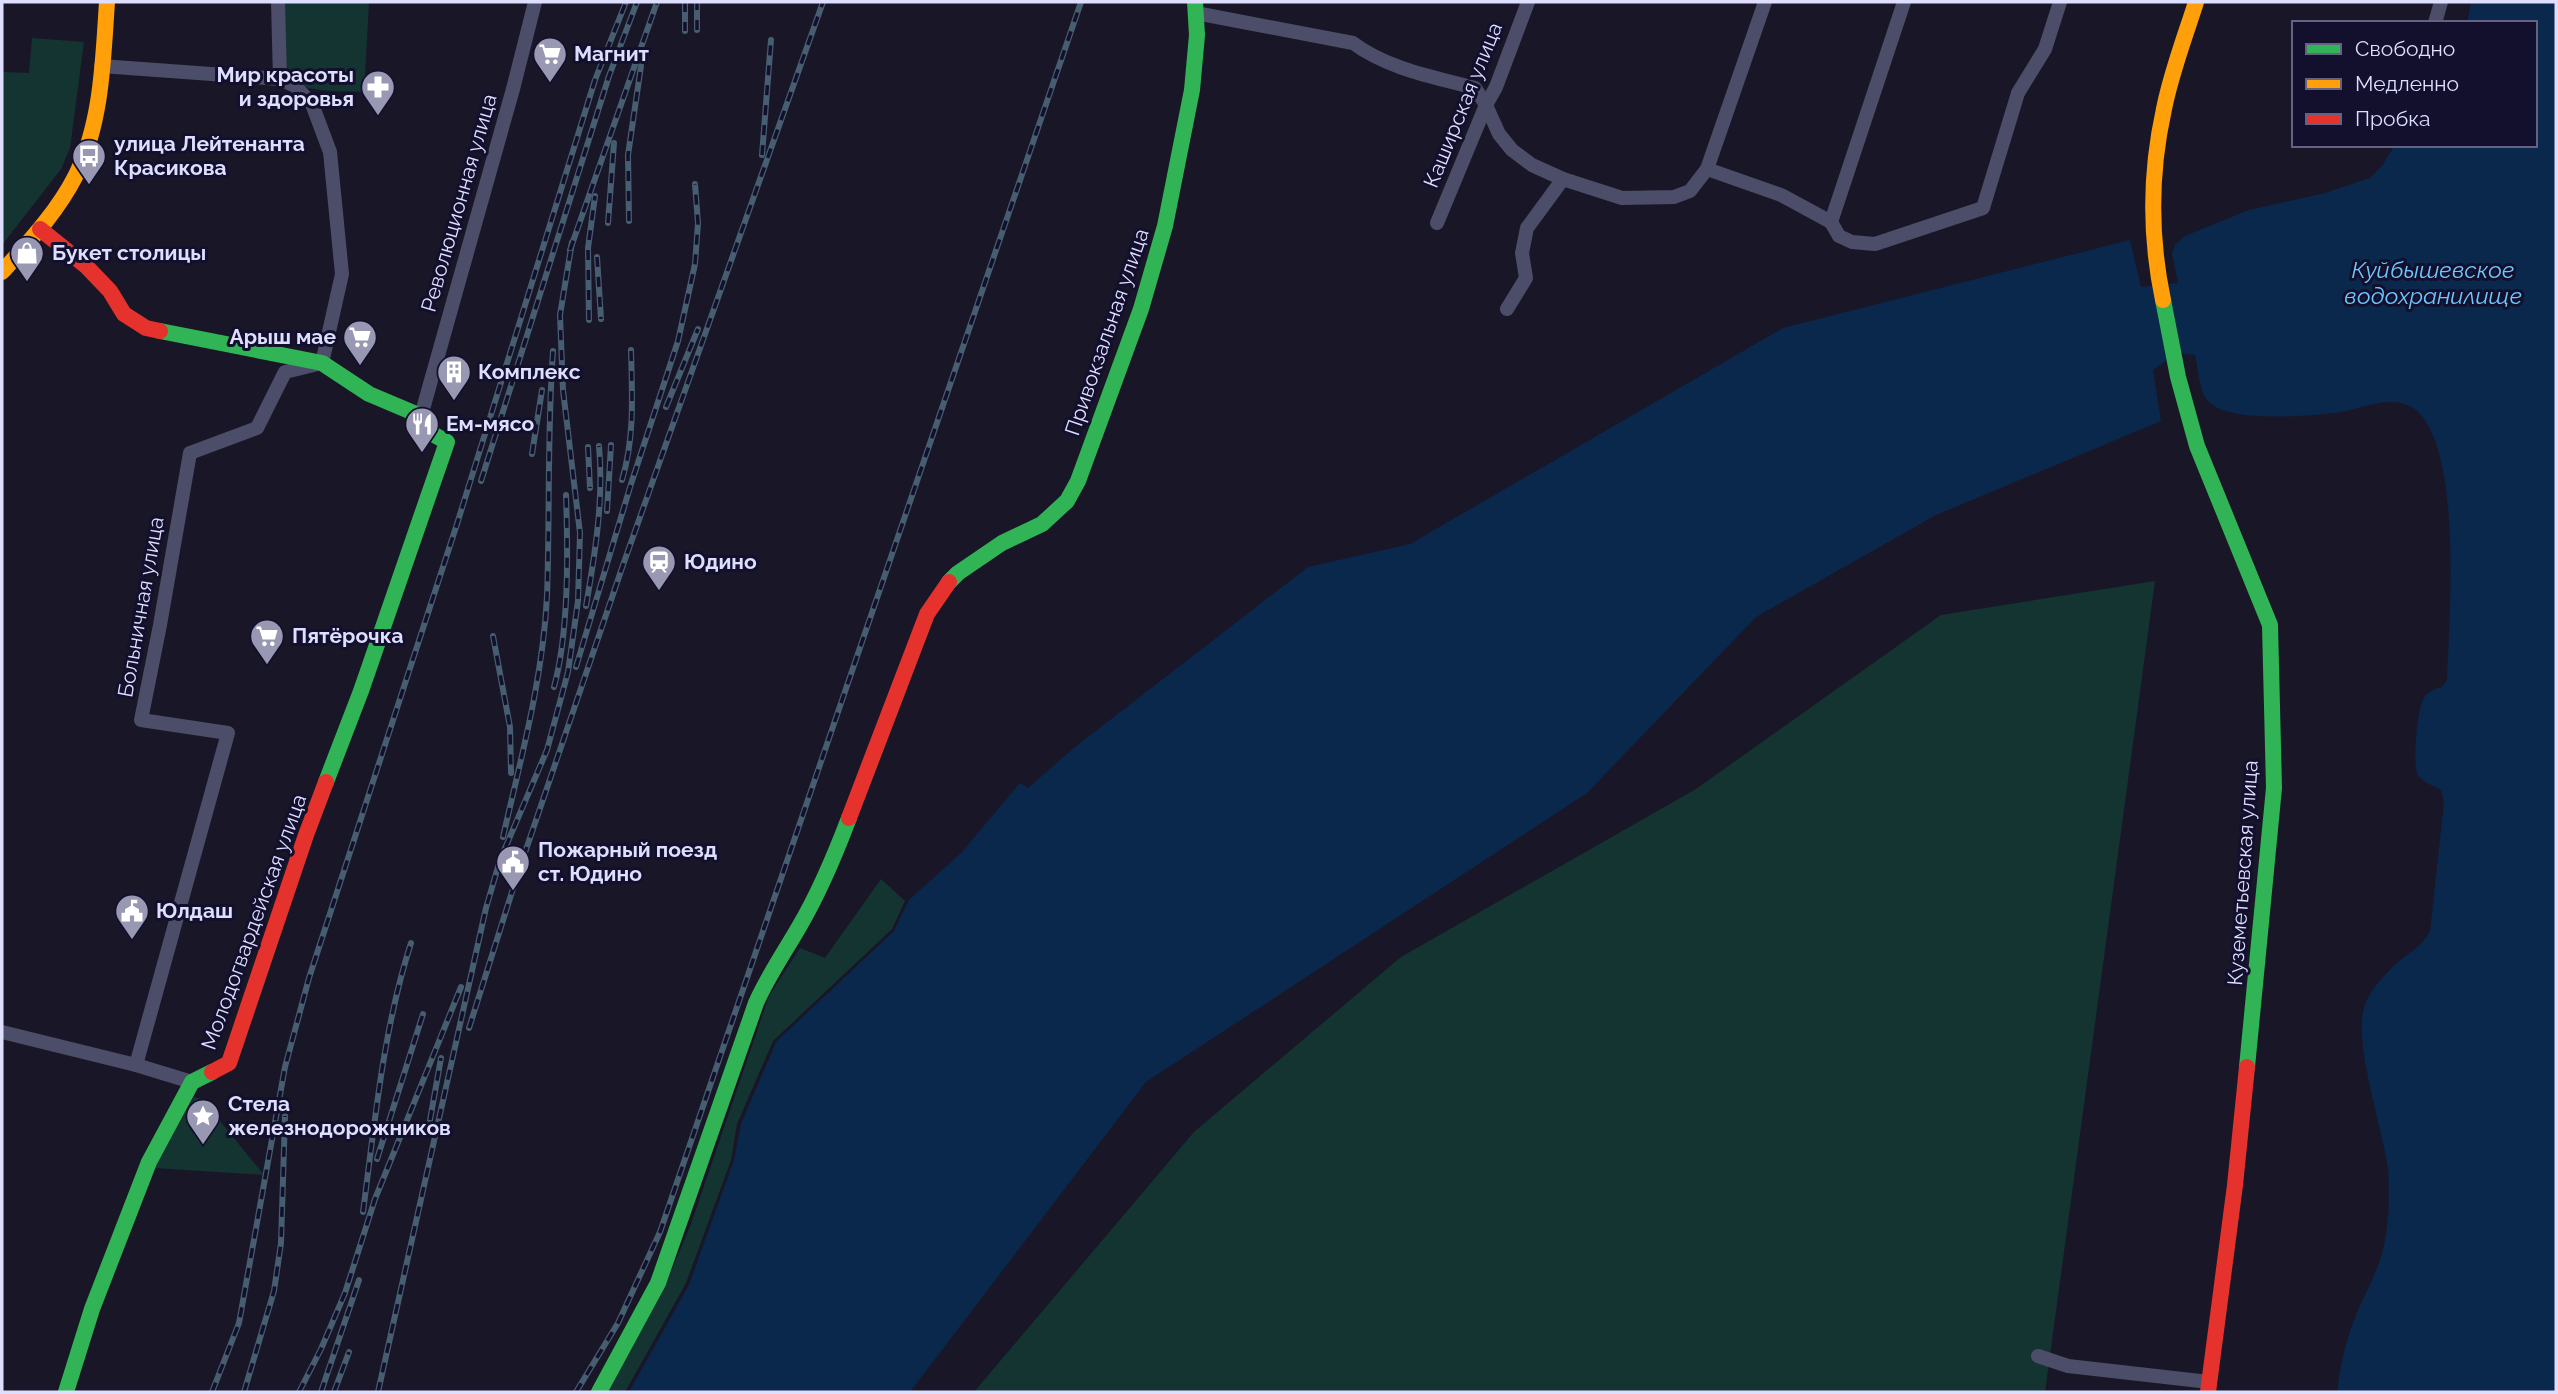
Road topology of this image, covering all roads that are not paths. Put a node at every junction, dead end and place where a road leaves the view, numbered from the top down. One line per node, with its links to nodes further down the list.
1 (107, 2): 12 (street)
2 (278, 2): 13 (street)
3 (535, 2): 23 (street, Революционная улица)
4 (1528, 2): 14 (street, Каширская улица)
5 (1765, 2): 15 (street)
6 (1903, 2): 17 (street)
7 (2060, 2): 17 (street)
8 (2196, 2): 28 (street, Куземетьевская улица)
9 (2441, 2): 11 (street)
10 (1195, 7): 14 (street); 30 (street, Привокзальная улица)
11 (2436, 21)
12 (101, 66): 13 (street); 19 (street)
13 (280, 79): 22 (street)
14 (1486, 105): 16 (street); 18 (street, Каширская улица)
15 (1707, 169): 16 (street); 17 (street)
16 (1563, 180): 21 (street)
17 (1831, 222)
18 (1437, 223)
19 (40, 229): 20 (street); 22 (street)
20 (2, 272)
21 (1507, 309)
22 (321, 363): 23 (street); 25 (street, Больничная улица)
23 (421, 416): 26 (street, Молодогвардейская улица)
24 (2, 1032): 25 (street)
25 (136, 1065): 26 (street)
26 (192, 1082): 29 (street)
27 (2038, 1356): 28 (street)
28 (2209, 1387)
29 (66, 1392)
30 (599, 1392)

